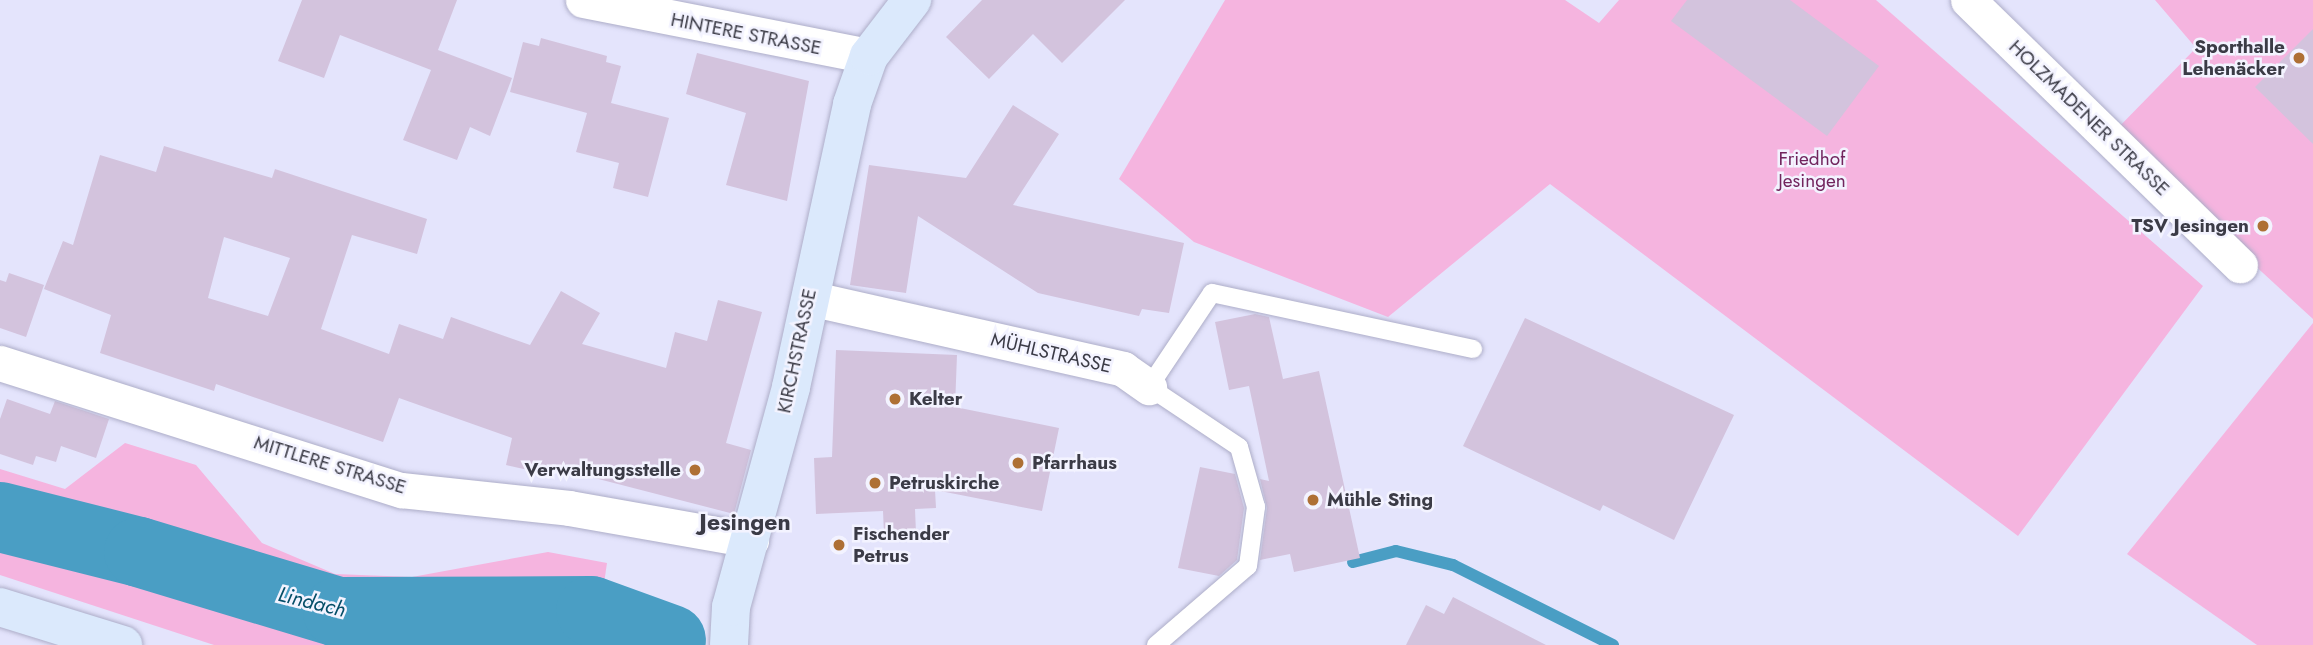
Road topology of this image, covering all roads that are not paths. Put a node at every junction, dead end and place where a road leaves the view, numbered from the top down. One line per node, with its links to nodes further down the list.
1 (583, 0): 4 (street, HINTERE STRASSE)
2 (912, 0): 4 (street)
3 (1968, 0): 5 (street, HOLZMADENER STRASSE)
4 (869, 56): 6 (street, KIRCHSTRASSE)
5 (2240, 265)
6 (809, 298): 9 (street, MÜHLSTRASSE); 10 (street, KIRCHSTRASSE)
7 (1473, 349): 9 (lane)
8 (0, 363): 10 (street, MITTLERE STRASSE)
9 (1149, 387): 14 (lane, MÜHLSTRASSE)
10 (751, 540): 13 (street, KIRCHSTRASSE)
11 (0, 607): 12 (street)
12 (123, 645)
13 (729, 645)
14 (1156, 645)

